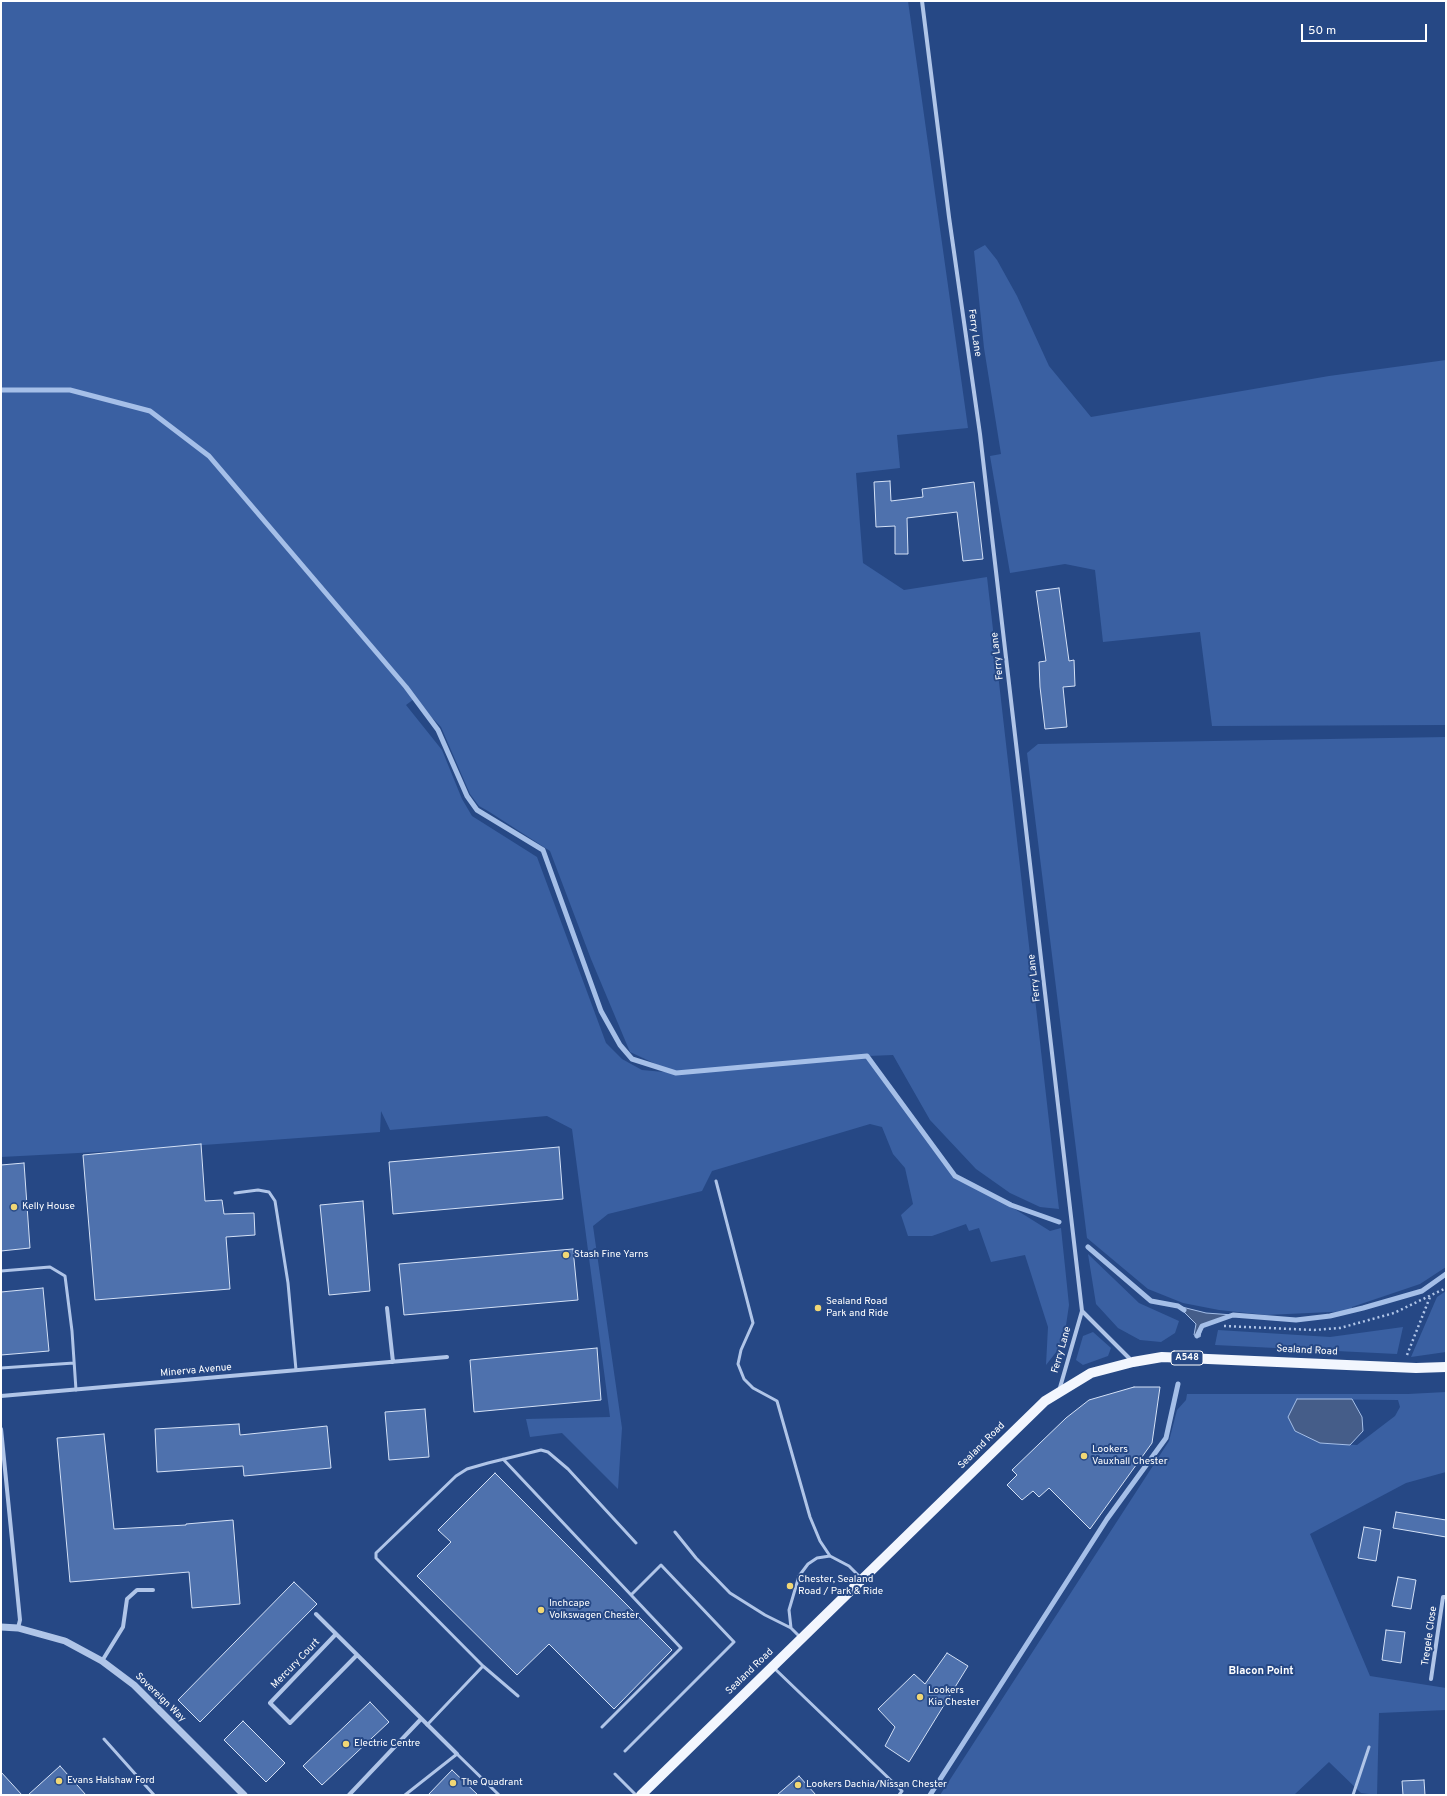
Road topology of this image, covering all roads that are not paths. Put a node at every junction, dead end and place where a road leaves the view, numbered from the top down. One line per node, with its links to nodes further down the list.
1 (922, 1): 6 (street, Ferry Lane)
2 (716, 1181): 21 (lane)
3 (235, 1193): 13 (lane)
4 (1, 1271): 10 (lane)
5 (387, 1308): 8 (street)
6 (1082, 1311): 9 (street); 15 (street, Ferry Lane)
7 (447, 1357): 8 (street, Minerva Avenue)
8 (393, 1362): 13 (street, Minerva Avenue)
9 (1133, 1362): 11 (main road, Sealand Road / A548); 15 (main road, Sealand Road / A548)
10 (74, 1363): 12 (lane); 14 (lane)
11 (1446, 1367)
12 (1, 1368)
13 (296, 1370): 14 (street, Minerva Avenue)
14 (76, 1390): 16 (street, Minerva Avenue)
15 (1058, 1393): 22 (main road, Sealand Road / A548)
16 (1, 1396)
17 (1, 1429): 28 (street)
18 (503, 1459): 20 (lane); 24 (lane); 34 (lane)
19 (676, 1532): 29 (lane)
20 (636, 1543)
21 (830, 1556): 22 (lane); 29 (lane)
22 (863, 1580): 31 (main road, Sealand Road / A548)
23 (153, 1590): 33 (street)
24 (631, 1595): 40 (lane); 43 (lane)
25 (1446, 1598): 36 (street, Tregele Close)
26 (316, 1614): 30 (street)
27 (1, 1627): 28 (street, Sovereign Way)
28 (18, 1628): 33 (street, Sovereign Way)
29 (792, 1628): 31 (lane)
30 (336, 1634): 32 (street); 32 (street, Mercury Court)
31 (802, 1639): 35 (main road, Sealand Road / A548)
32 (358, 1655): 38 (street)
33 (102, 1661): 47 (street, Sovereign Way)
34 (483, 1666): 37 (lane); 39 (lane)
35 (773, 1667): 52 (main road, Sealand Road / A548); 53 (lane)
36 (1431, 1679)
37 (518, 1696)
38 (421, 1719): 39 (street); 48 (street)
39 (427, 1724): 44 (street)
40 (602, 1727)
41 (104, 1739): 46 (lane)
42 (1369, 1747): 54 (lane)
43 (625, 1751)
44 (457, 1754): 49 (lane); 50 (lane)
45 (615, 1774): 51 (lane)
46 (154, 1795)
47 (244, 1795)
48 (349, 1795)
49 (405, 1795)
50 (499, 1795)
51 (636, 1795)
52 (641, 1795)
53 (899, 1795)
54 (1354, 1795)

